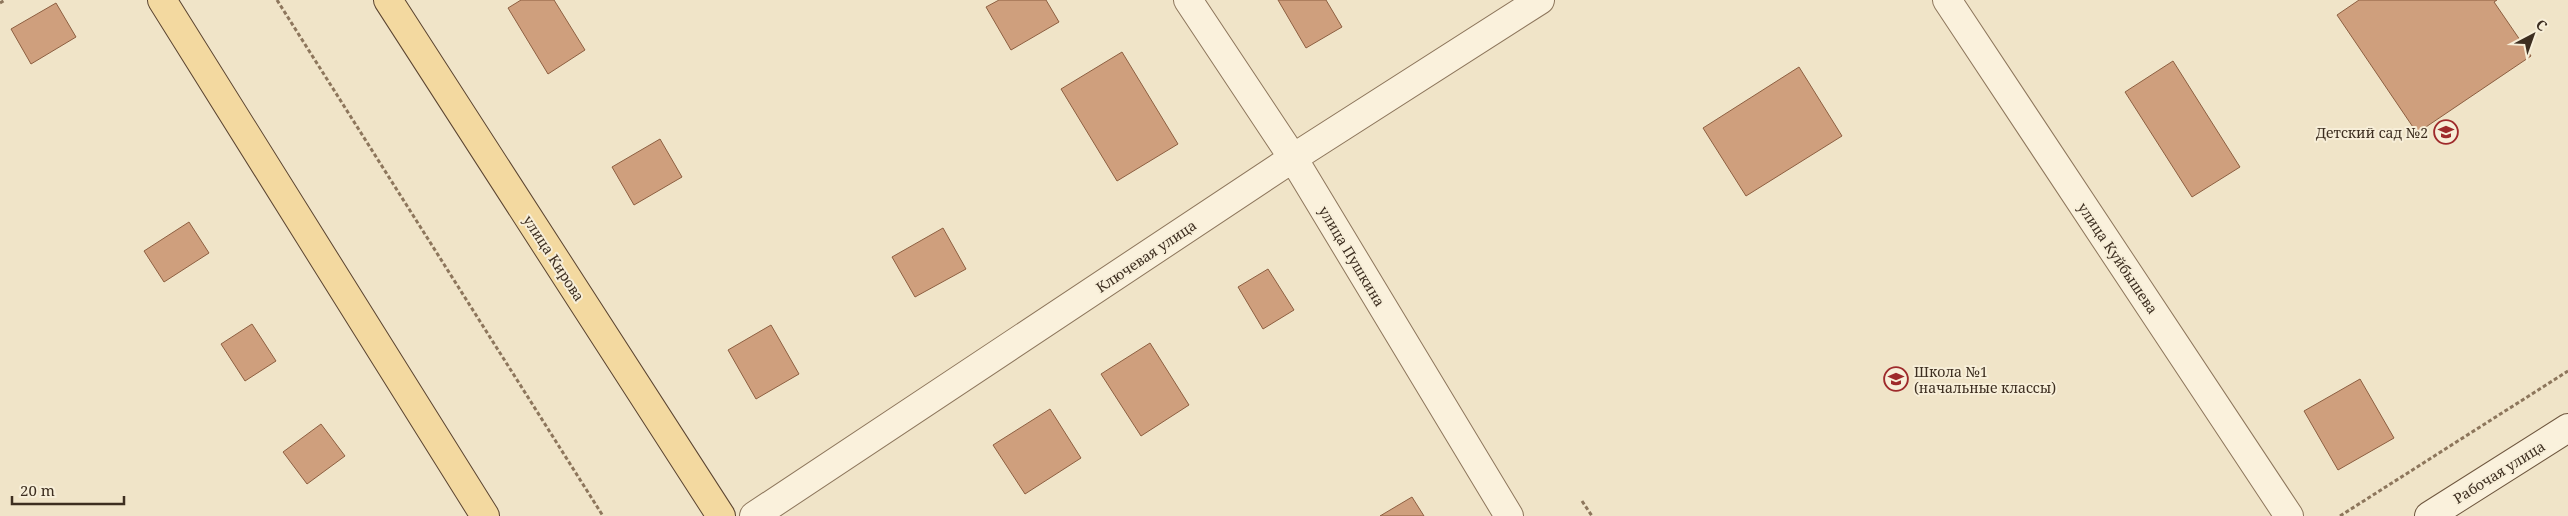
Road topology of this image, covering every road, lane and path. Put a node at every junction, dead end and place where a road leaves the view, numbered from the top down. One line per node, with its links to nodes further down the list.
1 (5, 0): 8 (path)
2 (162, 0): 13 (main road)
3 (277, 0): 14 (path)
4 (388, 0): 15 (main road, улица Кирова)
5 (1188, 0): 9 (street, улица Пушкина)
6 (1540, 0): 9 (street, Ключевая улица)
7 (1947, 0): 19 (street, улица Куйбышева)
8 (0, 3)
9 (1293, 158): 16 (street, Ключевая улица); 17 (street, улица Пушкина)
10 (2568, 371): 20 (path)
11 (2568, 428): 21 (street, Рабочая улица)
12 (1582, 501): 18 (path)
13 (485, 516)
14 (603, 516)
15 (721, 516)
16 (754, 516)
17 (1509, 516)
18 (1592, 516)
19 (2289, 516)
20 (2340, 516)
21 (2429, 516)

